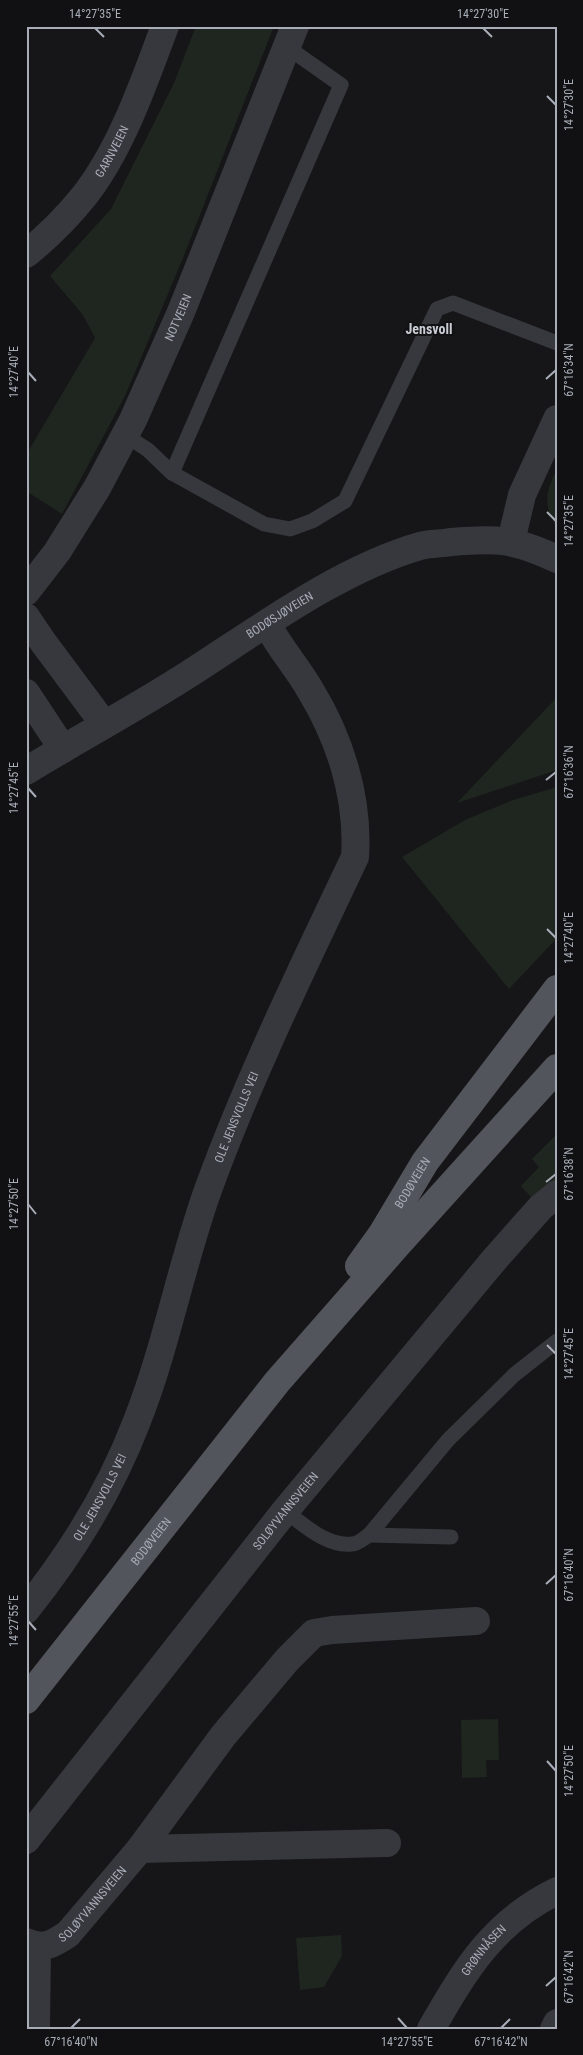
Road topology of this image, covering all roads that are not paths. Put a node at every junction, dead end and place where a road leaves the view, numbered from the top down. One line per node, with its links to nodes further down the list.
1 (165, 26): 3 (street, GARNVEIEN)
2 (291, 36): 6 (street, NOTVEIEN); 7 (lane)
3 (26, 254)
4 (557, 343): 7 (lane)
5 (557, 420): 8 (street)
6 (125, 435): 7 (lane); 10 (street, NOTVEIEN)
7 (172, 473)
8 (511, 541): 9 (street, BODØSJØVEIEN); 12 (street, BODØSJØVEIEN)
9 (557, 559)
10 (26, 592)
11 (26, 617): 14 (street)
12 (267, 624): 14 (street, BODØSJØVEIEN); 25 (street, OLE JENSVOLLS VEI)
13 (26, 694): 15 (street)
14 (104, 724): 15 (street, BODØSJØVEIEN)
15 (64, 749): 16 (street, BODØSJØVEIEN)
16 (26, 771)
17 (557, 989): 21 (main road, BODØVEIEN)
18 (557, 1068): 21 (main road, BODØVEIEN)
19 (557, 1194): 22 (street, SOLØYVANNSVEIEN)
20 (557, 1341): 23 (lane)
21 (277, 1382): 27 (main road, BODØVEIEN)
22 (285, 1511): 23 (lane); 28 (street, SOLØYVANNSVEIEN)
23 (369, 1535): 24 (lane)
24 (451, 1537)
25 (26, 1610)
26 (476, 1621): 30 (street, SOLØYVANNSVEIEN)
27 (26, 1700)
28 (26, 1840)
29 (387, 1843): 30 (street)
30 (140, 1849): 32 (street, SOLØYVANNSVEIEN)
31 (557, 1891): 35 (street, GRØNNÅSEN)
32 (32, 1945): 34 (street, SOLØYVANNSVEIEN)
33 (557, 2023): 36 (street)
34 (36, 2029)
35 (431, 2029)
36 (554, 2029)

